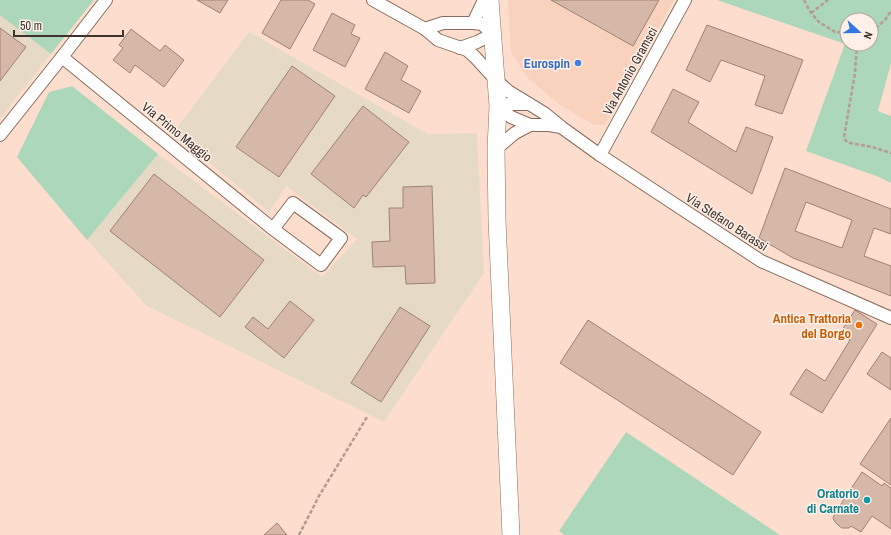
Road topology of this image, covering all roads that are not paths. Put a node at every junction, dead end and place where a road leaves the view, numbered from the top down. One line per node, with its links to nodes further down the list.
1 (106, 0): 10 (street)
2 (373, 0): 7 (street, Via Stefano Barassi)
3 (484, 0): 6 (street)
4 (490, 0): 8 (main road)
5 (685, 0): 18 (street, Via Antonio Gramsci)
6 (473, 22): 7 (street); 8 (street)
7 (425, 29): 9 (street, Via Stefano Barassi)
8 (493, 34): 9 (street); 11 (main road)
9 (460, 48): 11 (street, Via Stefano Barassi)
10 (62, 57): 16 (street); 19 (street, Via Primo Maggio)
11 (496, 80): 12 (street, Via Stefano Barassi); 13 (main road)
12 (529, 104): 13 (street); 15 (street, Via Stefano Barassi)
13 (498, 106): 14 (street, Via Stefano Barassi); 17 (main road)
14 (530, 125): 15 (street, Via Stefano Barassi); 17 (street)
15 (561, 127): 18 (street, Via Stefano Barassi)
16 (0, 136)
17 (496, 149): 21 (main road)
18 (600, 155): 20 (street, Via Stefano Barassi)
19 (273, 229): 19 (street, Via Primo Maggio)
20 (891, 318)
21 (511, 535)

